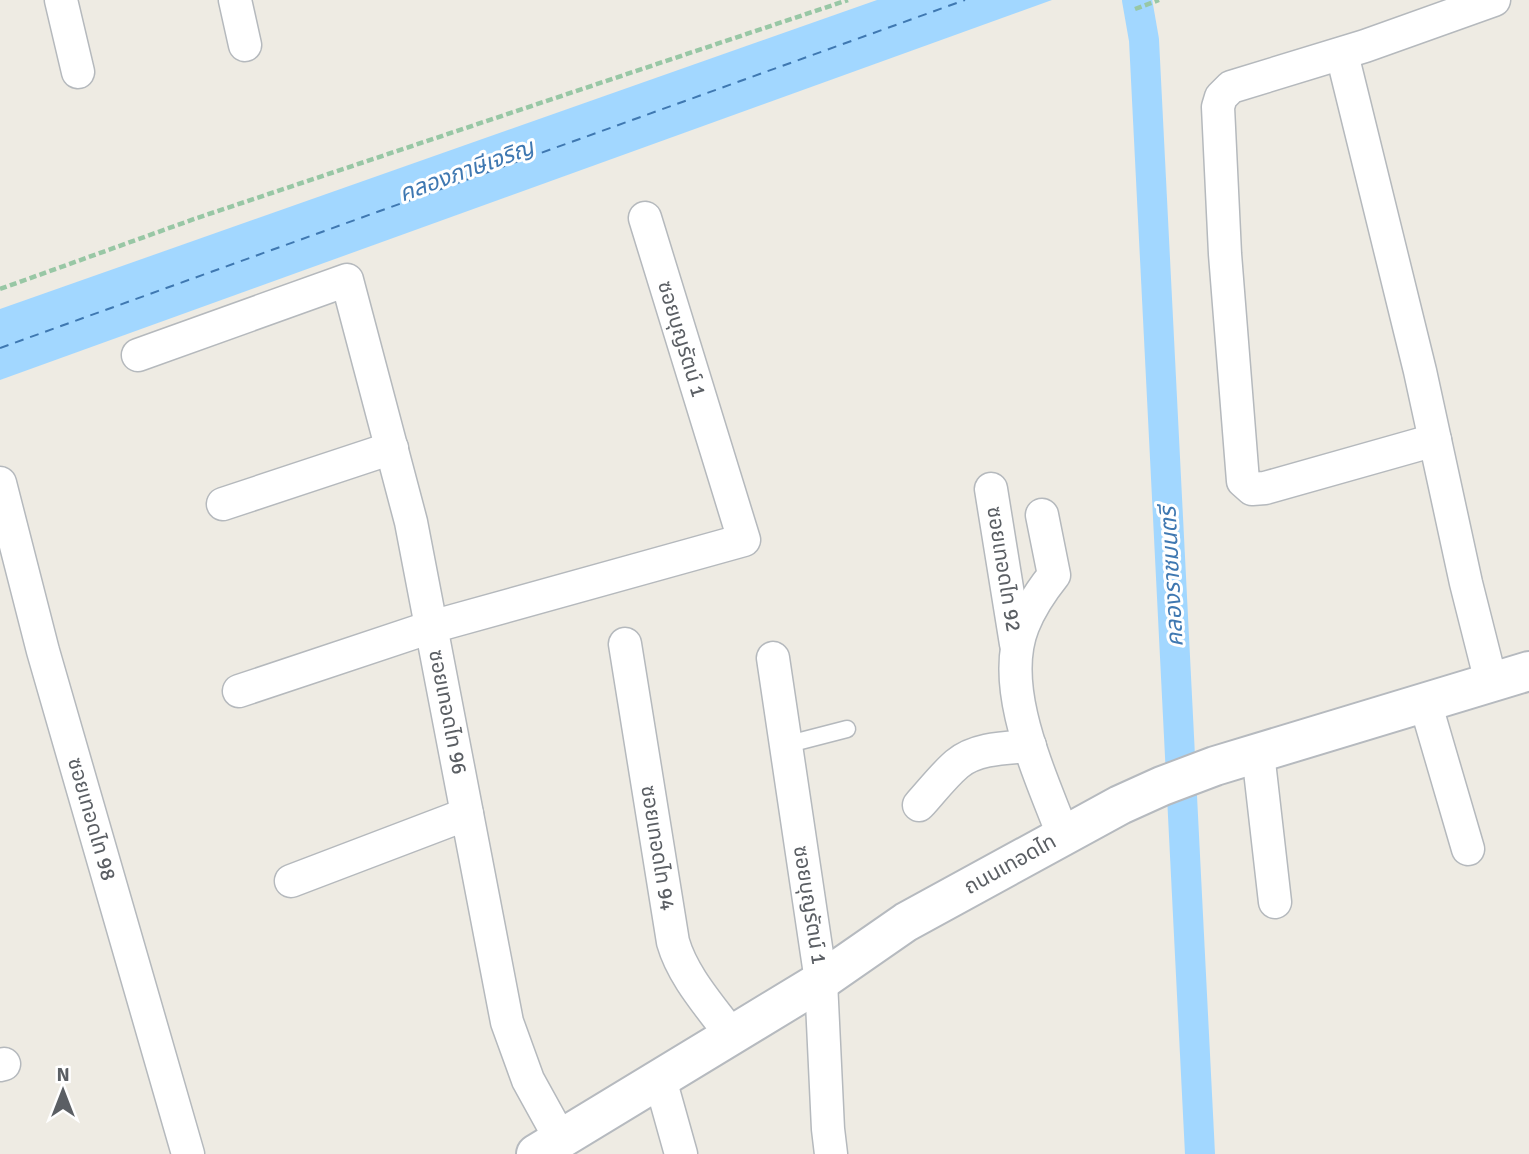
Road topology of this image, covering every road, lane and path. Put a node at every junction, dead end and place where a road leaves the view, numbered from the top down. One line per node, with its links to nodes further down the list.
1 (61, 0): 9 (street)
2 (235, 0): 7 (street)
3 (848, 0): 11 (path)
4 (1158, 0): 6 (path)
5 (1494, 0): 8 (street)
6 (1135, 9)
7 (246, 45)
8 (1342, 54): 13 (street); 13 (street)
9 (78, 72)
10 (645, 218): 19 (street, ซอยบุญรัตน์ 1)
11 (0, 289)
12 (138, 355): 14 (street, ซอยเทอดไท 96)
13 (1435, 440): 24 (street)
14 (392, 448): 17 (street); 19 (street, ซอยเทอดไท 96)
15 (0, 483): 41 (street, ซอยเทอดไท 98)
16 (991, 489): 21 (street, ซอยเทอดไท 92)
17 (223, 503)
18 (1042, 515): 21 (street, ซอยเทอดไท 92)
19 (431, 627): 25 (street); 32 (street, ซอยเทอดไท 96)
20 (625, 644): 38 (street, ซอยเทอดไท 94)
21 (1017, 649): 29 (street, ซอยเทอดไท 92)
22 (773, 658): 28 (street, ซอยบุญรัตน์ 1)
23 (1529, 671): 24 (main road, ถนนเทอดไท)
24 (1491, 682): 26 (main road, ถนนเทอดไท)
25 (239, 691)
26 (1425, 702): 30 (main road, ถนนเทอดไท); 34 (street)
27 (847, 729): 28 (lane)
28 (785, 745): 37 (street, ซอยบุญรัตน์ 1)
29 (1030, 746): 31 (street); 33 (street, ซอยเทอดไท 92)
30 (1258, 753): 33 (main road, ถนนเทอดไท); 36 (street)
31 (919, 805)
32 (467, 814): 35 (street); 40 (street, ซอยเทอดไท 96)
33 (1063, 835): 37 (main road, ถนนเทอดไท)
34 (1468, 849)
35 (291, 881)
36 (1275, 902)
37 (821, 981): 38 (main road, ถนนเทอดไท); 43 (street, ซอยบุญรัตน์ 1)
38 (732, 1036): 39 (main road, ถนนเทอดไท)
39 (660, 1079): 40 (main road, ถนนเทอดไท); 42 (street)
40 (548, 1146)
41 (188, 1154)
42 (681, 1154)
43 (831, 1154)

